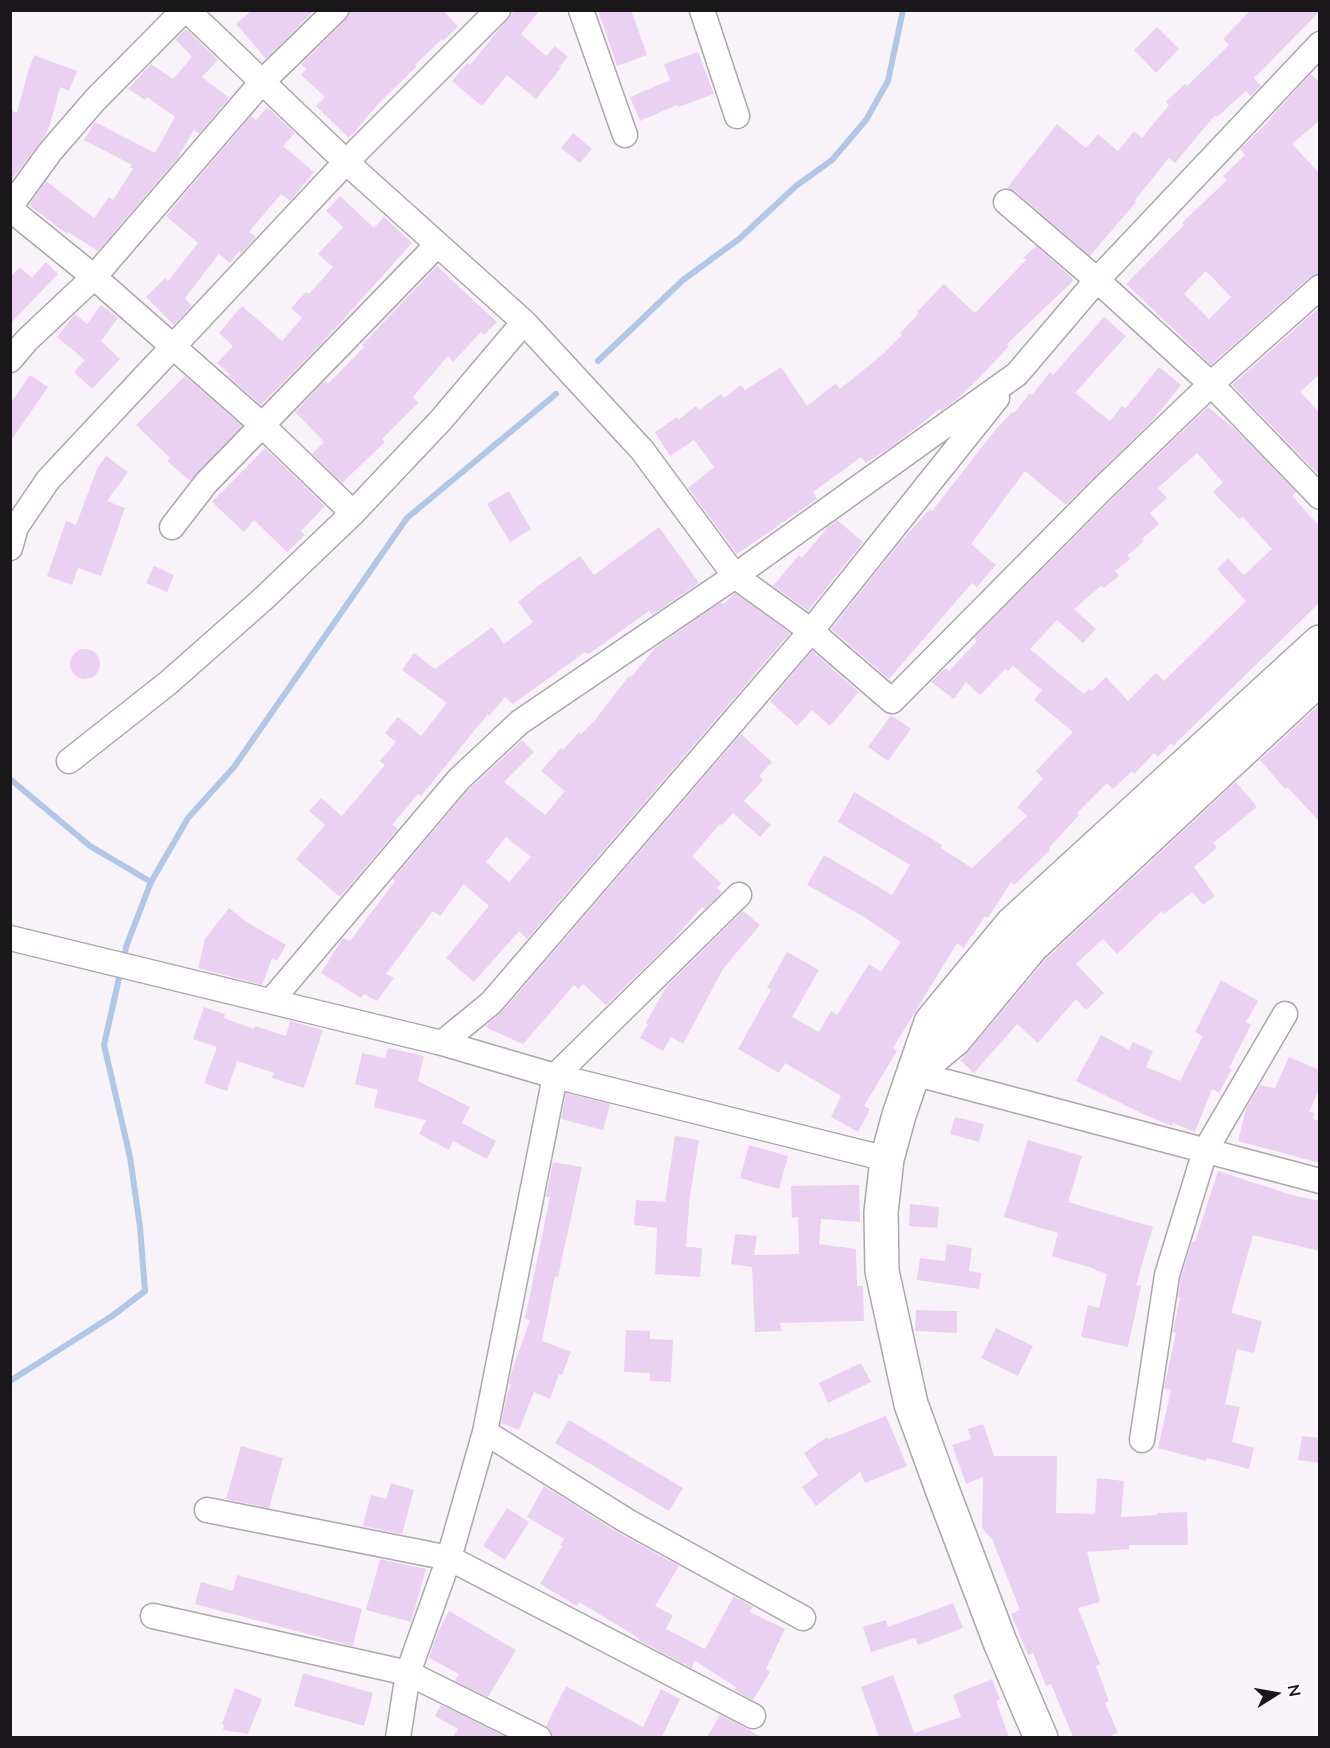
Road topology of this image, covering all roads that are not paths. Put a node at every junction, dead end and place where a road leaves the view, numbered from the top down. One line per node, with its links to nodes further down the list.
1 (185, 10): 7 (street); 12 (street)
2 (336, 10): 7 (street)
3 (498, 10): 10 (street)
4 (581, 10): 9 (street)
5 (702, 10): 8 (street)
6 (1320, 44): 15 (street)
7 (262, 82): 10 (street); 14 (street)
8 (737, 116)
9 (625, 135)
10 (346, 162): 13 (street); 18 (street)
11 (1006, 202): 15 (street)
12 (10, 208): 14 (street)
13 (437, 245): 17 (street); 22 (street)
14 (94, 277): 18 (street); 19 (street)
15 (1097, 280): 20 (street); 21 (street)
16 (1320, 287): 21 (street)
17 (524, 322): 24 (street); 27 (street)
18 (172, 345): 22 (street); 26 (street)
19 (10, 360)
20 (1017, 374): 27 (street); 28 (street)
21 (1211, 384): 23 (street); 28 (street)
22 (262, 425): 24 (street); 25 (street)
23 (1320, 496)
24 (353, 513): 31 (street)
25 (172, 527)
26 (10, 548)
27 (735, 576): 28 (street); 35 (street)
28 (811, 631): 37 (street)
29 (1320, 642): 32 (main road)
30 (1320, 678): 32 (main road)
31 (69, 760)
32 (1177, 791): 38 (main road)
33 (739, 895): 39 (street)
34 (10, 938): 35 (street)
35 (271, 1001): 37 (street)
36 (1285, 1014): 40 (street)
37 (442, 1043): 39 (street)
38 (913, 1073): 40 (street); 41 (main road)
39 (555, 1076): 41 (street); 43 (street)
40 (1204, 1151): 42 (street); 44 (street)
41 (887, 1159): 53 (main road)
42 (1320, 1181)
43 (485, 1432): 46 (street); 48 (street)
44 (1142, 1440)
45 (207, 1510): 46 (street)
46 (449, 1558): 49 (street); 50 (street)
47 (153, 1616): 49 (street)
48 (803, 1618)
49 (408, 1673): 51 (street); 52 (street)
50 (753, 1716)
51 (398, 1737)
52 (539, 1737)
53 (1041, 1737)

